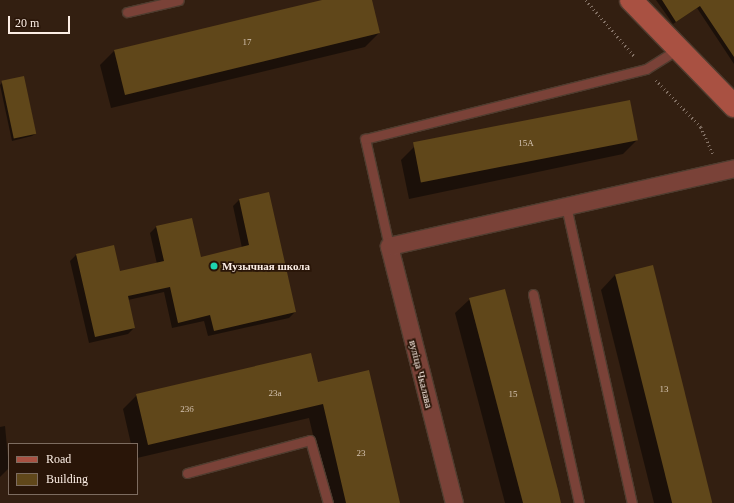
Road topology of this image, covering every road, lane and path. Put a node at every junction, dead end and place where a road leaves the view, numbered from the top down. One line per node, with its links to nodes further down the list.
1 (179, 0): 4 (lane)
2 (586, 0): 6 (path)
3 (631, 0): 5 (street)
4 (127, 12)
5 (678, 49): 6 (lane); 7 (street)
6 (646, 69): 8 (path); 10 (lane)
7 (734, 106)
8 (728, 169): 9 (street)
9 (566, 206): 10 (street); 16 (lane)
10 (389, 246): 14 (street, вуліца Чкалава)
11 (533, 294): 15 (lane)
12 (187, 473): 13 (lane)
13 (328, 503)
14 (454, 503)
15 (579, 503)
16 (632, 503)

